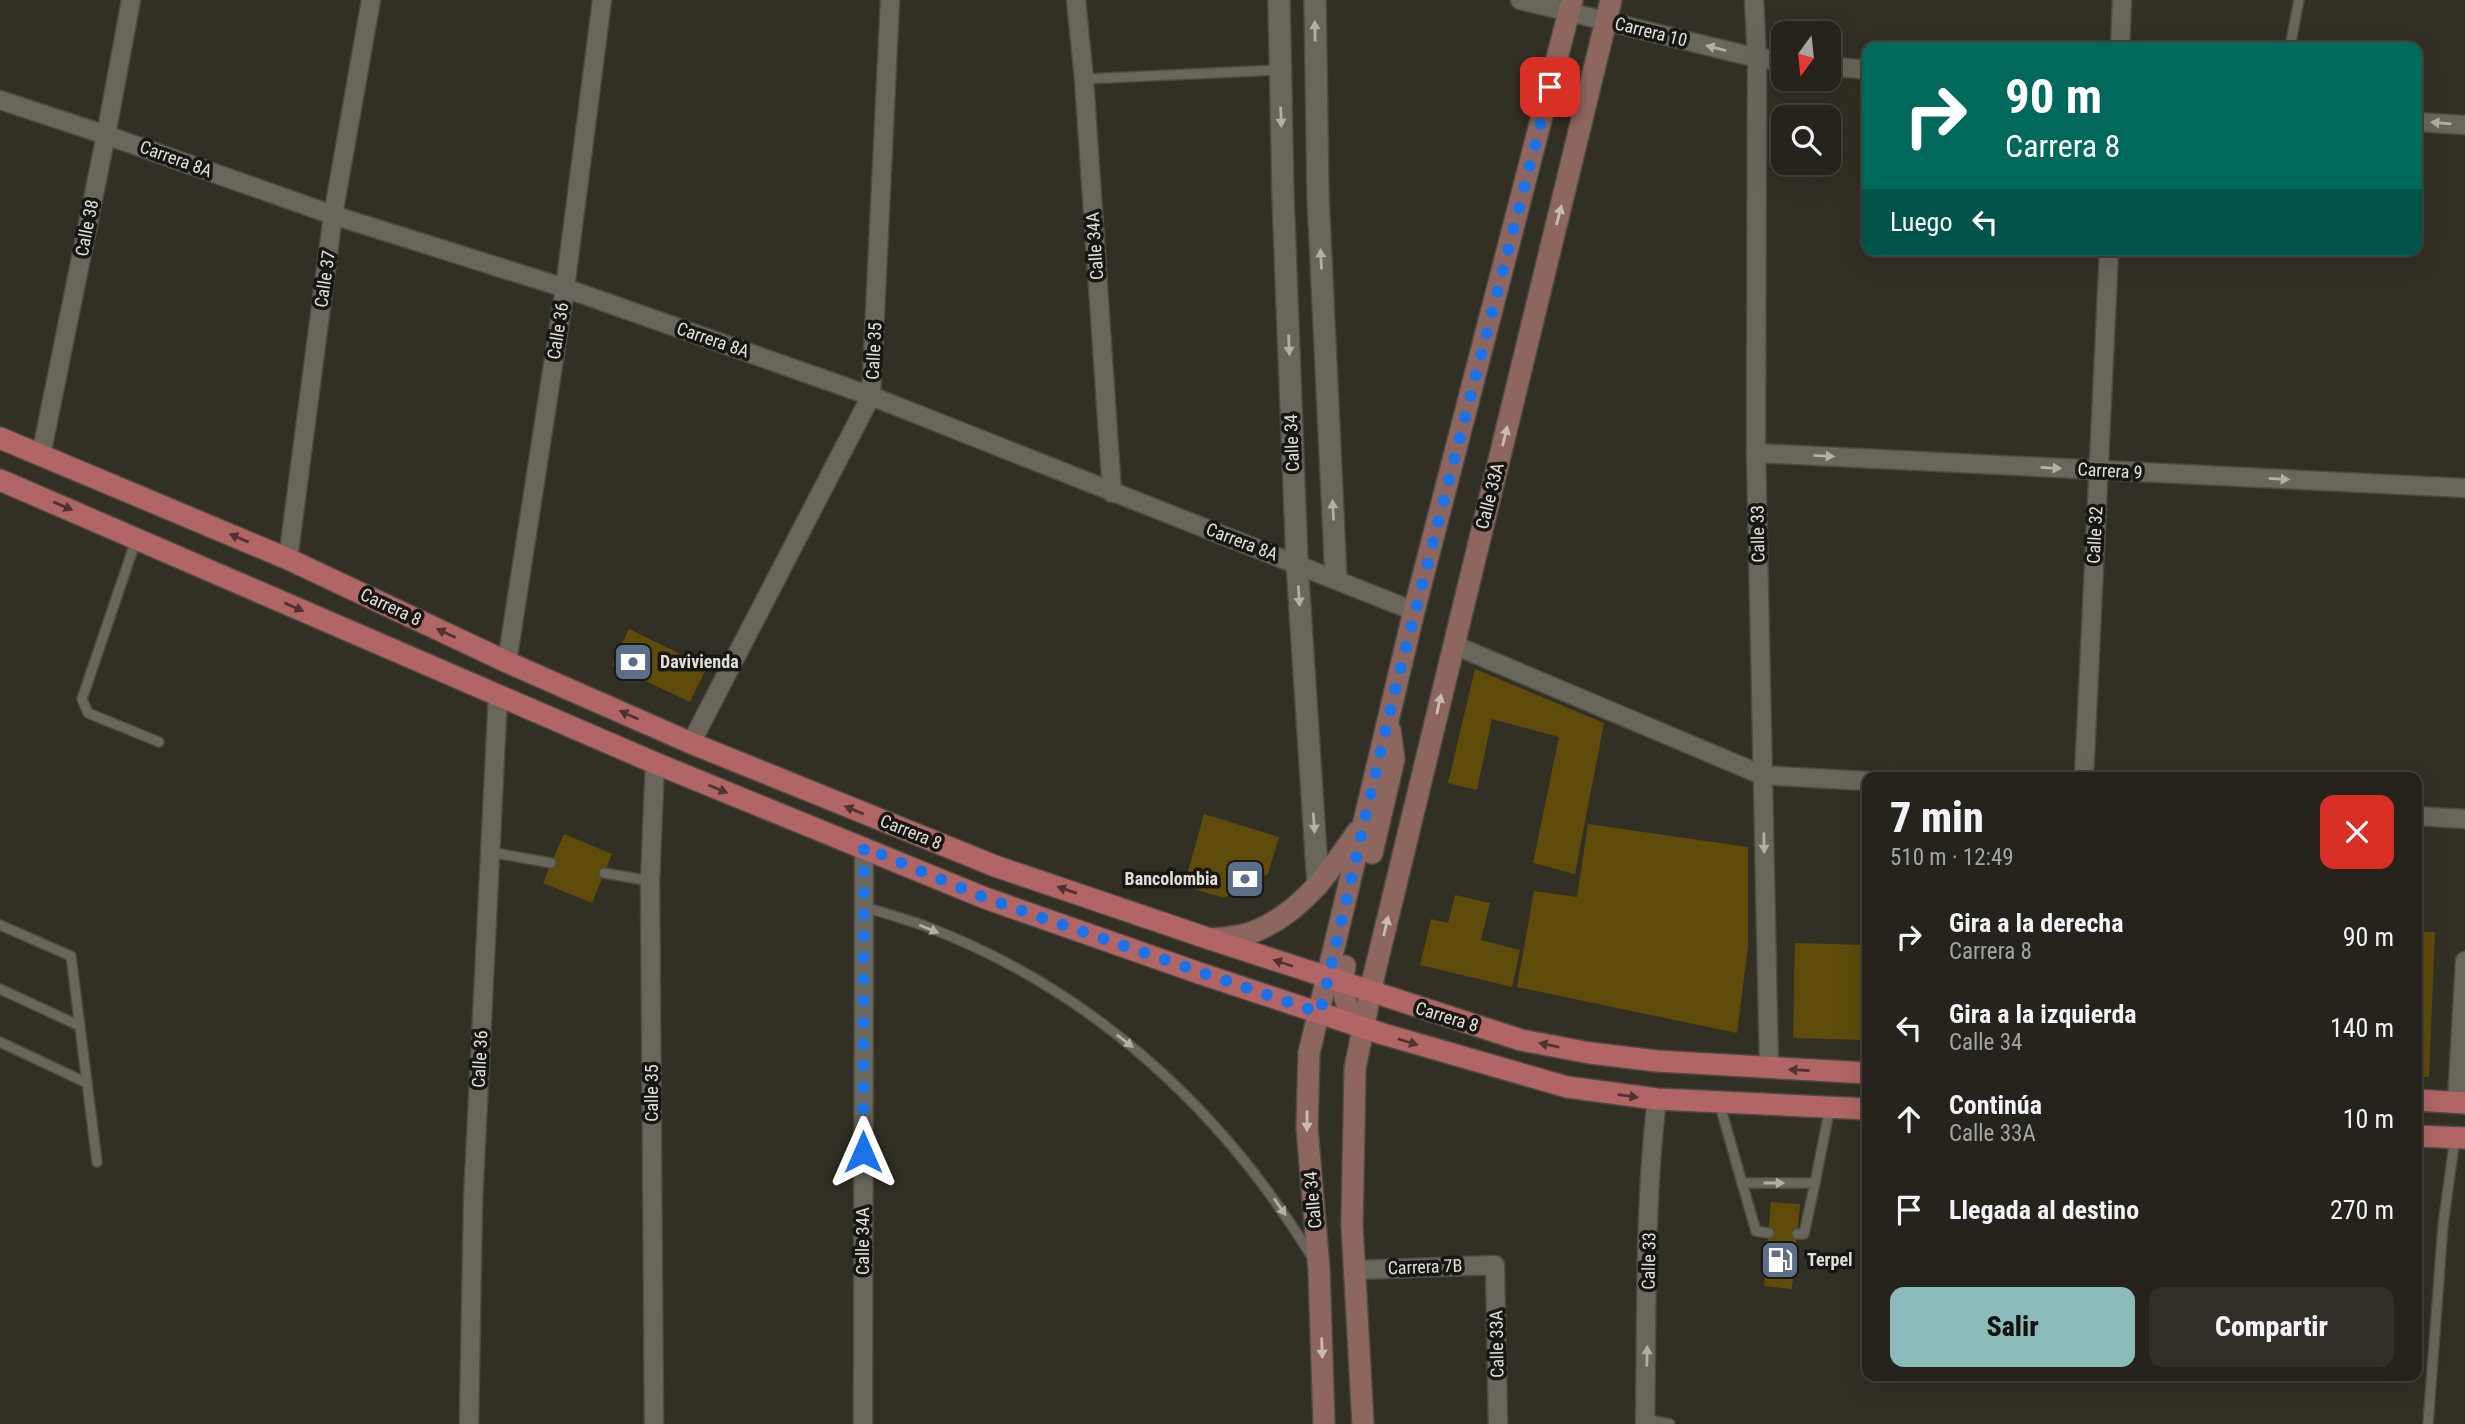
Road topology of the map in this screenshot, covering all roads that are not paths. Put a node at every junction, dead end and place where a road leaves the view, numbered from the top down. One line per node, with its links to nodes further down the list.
1 (131, 0): 26 (street, Calle 38)
2 (371, 0): 29 (street, Calle 37)
3 (602, 0): 31 (street, Calle 36)
4 (890, 0): 32 (street, Calle 35)
5 (1076, 0): 22 (street, Calle 34A)
6 (1279, 0): 21 (street, Calle 34)
7 (1315, 0): 28 (street, one-way to 7)
8 (1520, 0): 13 (street, Carrera 10)
9 (1611, 0): 14 (main road, Calle 33A)
10 (1754, 0): 17 (street, Calle 33)
11 (2122, 0): 15 (street)
12 (2299, 0): 16 (lane)
13 (1571, 6): 14 (street, Carrera 10); 44 (main road)
14 (1606, 21): 17 (street, Carrera 10, one-way to 14); 45 (main road, Calle 33A, one-way to 14)
15 (2120, 42)
16 (2291, 42)
17 (1757, 58): 18 (street, Carrera 10); 34 (street, Calle 33)
18 (1771, 60)
19 (1841, 67): 20 (street)
20 (1862, 69)
21 (1280, 70): 22 (lane); 27 (street, Calle 34, one-way to 27)
22 (1084, 79): 39 (street, Calle 34A)
23 (0, 100): 26 (street, Carrera 8A)
24 (2422, 122): 25 (street, one-way to 24)
25 (2465, 125)
26 (106, 135): 29 (street, Carrera 8A); 35 (street, Calle 38)
27 (1283, 196): 28 (street); 42 (street, Calle 34, one-way to 42)
28 (1318, 196): 43 (street, one-way to 28)
29 (333, 215): 31 (street, Carrera 8A); 41 (street, Calle 37)
30 (2109, 256): 36 (street, Calle 32)
31 (565, 288): 32 (street, Carrera 8A); 46 (street, Calle 36)
32 (872, 396): 39 (street, Carrera 8A); 50 (street, Calle 35)
33 (0, 438): 35 (main road, Carrera 8)
34 (1756, 453): 36 (street, Carrera 9, one-way to 36); 53 (street, Calle 33)
35 (41, 455): 41 (main road, Carrera 8, one-way to 35)
36 (2098, 470): 38 (street, Carrera 9, one-way to 38); 52 (street, Calle 32)
37 (0, 480): 40 (main road, Carrera 8, one-way to 40)
38 (2465, 488)
39 (1112, 493): 42 (street, Carrera 8A)
40 (137, 538): 47 (main road, Carrera 8, one-way to 47); 49 (lane)
41 (288, 559): 46 (main road, Carrera 8, one-way to 41)
42 (1297, 563): 43 (street, Carrera 8A); 63 (street, Calle 34, one-way to 63)
43 (1336, 579): 44 (street, Carrera 8A)
44 (1414, 611): 48 (main road)
45 (1454, 645): 53 (street); 70 (main road, Calle 33A, one-way to 45)
46 (507, 662): 50 (main road, Carrera 8, one-way to 46)
47 (498, 694): 51 (main road, Carrera 8); 59 (street, Calle 36)
48 (1388, 716): 57 (main road); 68 (main road)
49 (159, 742)
50 (691, 743): 66 (main road, Carrera 8, one-way to 50)
51 (655, 763): 58 (main road, Carrera 8, one-way to 58); 62 (street, Calle 35)
52 (2084, 772)
53 (1762, 775): 54 (street); 75 (street, Calle 33, one-way to 75)
54 (1862, 781)
55 (2422, 816): 56 (street)
56 (2465, 818)
57 (1364, 821): 63 (main road); 68 (main road)
58 (864, 847): 64 (street, Calle 34A); 71 (main road, Carrera 8)
59 (490, 852): 60 (lane); 95 (street, Calle 36)
60 (551, 863)
61 (604, 873): 62 (lane)
62 (650, 881): 96 (street, Calle 35)
63 (1318, 885): 66 (main road)
64 (864, 907): 92 (lane, one-way to 92); 97 (street, Calle 34A)
65 (0, 925): 72 (lane)
66 (1210, 939): 68 (main road, Carrera 8, one-way to 66)
67 (2465, 961): 81 (street)
68 (1335, 980): 70 (main road, Carrera 8); 71 (main road, Calle 34); 73 (main road)
69 (0, 989): 72 (lane)
70 (1371, 992): 73 (main road, Calle 34); 75 (main road, Carrera 8, one-way to 70)
71 (1320, 1013): 73 (main road, Carrera 8); 92 (main road, Calle 34, one-way to 92)
72 (80, 1026): 77 (lane)
73 (1362, 1027): 78 (main road, Carrera 8, one-way to 78); 93 (main road, Calle 34)
74 (0, 1042): 77 (lane)
75 (1769, 1068): 76 (main road, Carrera 8, one-way to 75)
76 (1862, 1073)
77 (87, 1083): 86 (lane)
78 (1657, 1099): 79 (main road, Carrera 8); 94 (street, Calle 33, one-way to 78)
79 (1719, 1100): 82 (main road, Carrera 8); 87 (lane)
80 (2422, 1100): 81 (main road)
81 (2461, 1103)
82 (1830, 1107): 83 (main road, Carrera 8); 88 (lane)
83 (1862, 1109)
84 (2422, 1136): 85 (main road)
85 (2460, 1138): 102 (lane)
86 (97, 1162)
87 (1742, 1183): 88 (lane, one-way to 88); 89 (lane)
88 (1815, 1183): 90 (lane)
89 (1769, 1233)
90 (1797, 1234)
91 (1495, 1265): 93 (street, Carrera 7B); 100 (street, Calle 33A)
92 (1319, 1269): 98 (main road, Calle 34, one-way to 98)
93 (1356, 1270): 99 (main road, Calle 34)
94 (1645, 1421): 101 (lane)
95 (469, 1424)
96 (654, 1424)
97 (863, 1424)
98 (1324, 1424)
99 (1363, 1424)
100 (1498, 1424)
101 (1670, 1424)
102 (2428, 1424)

